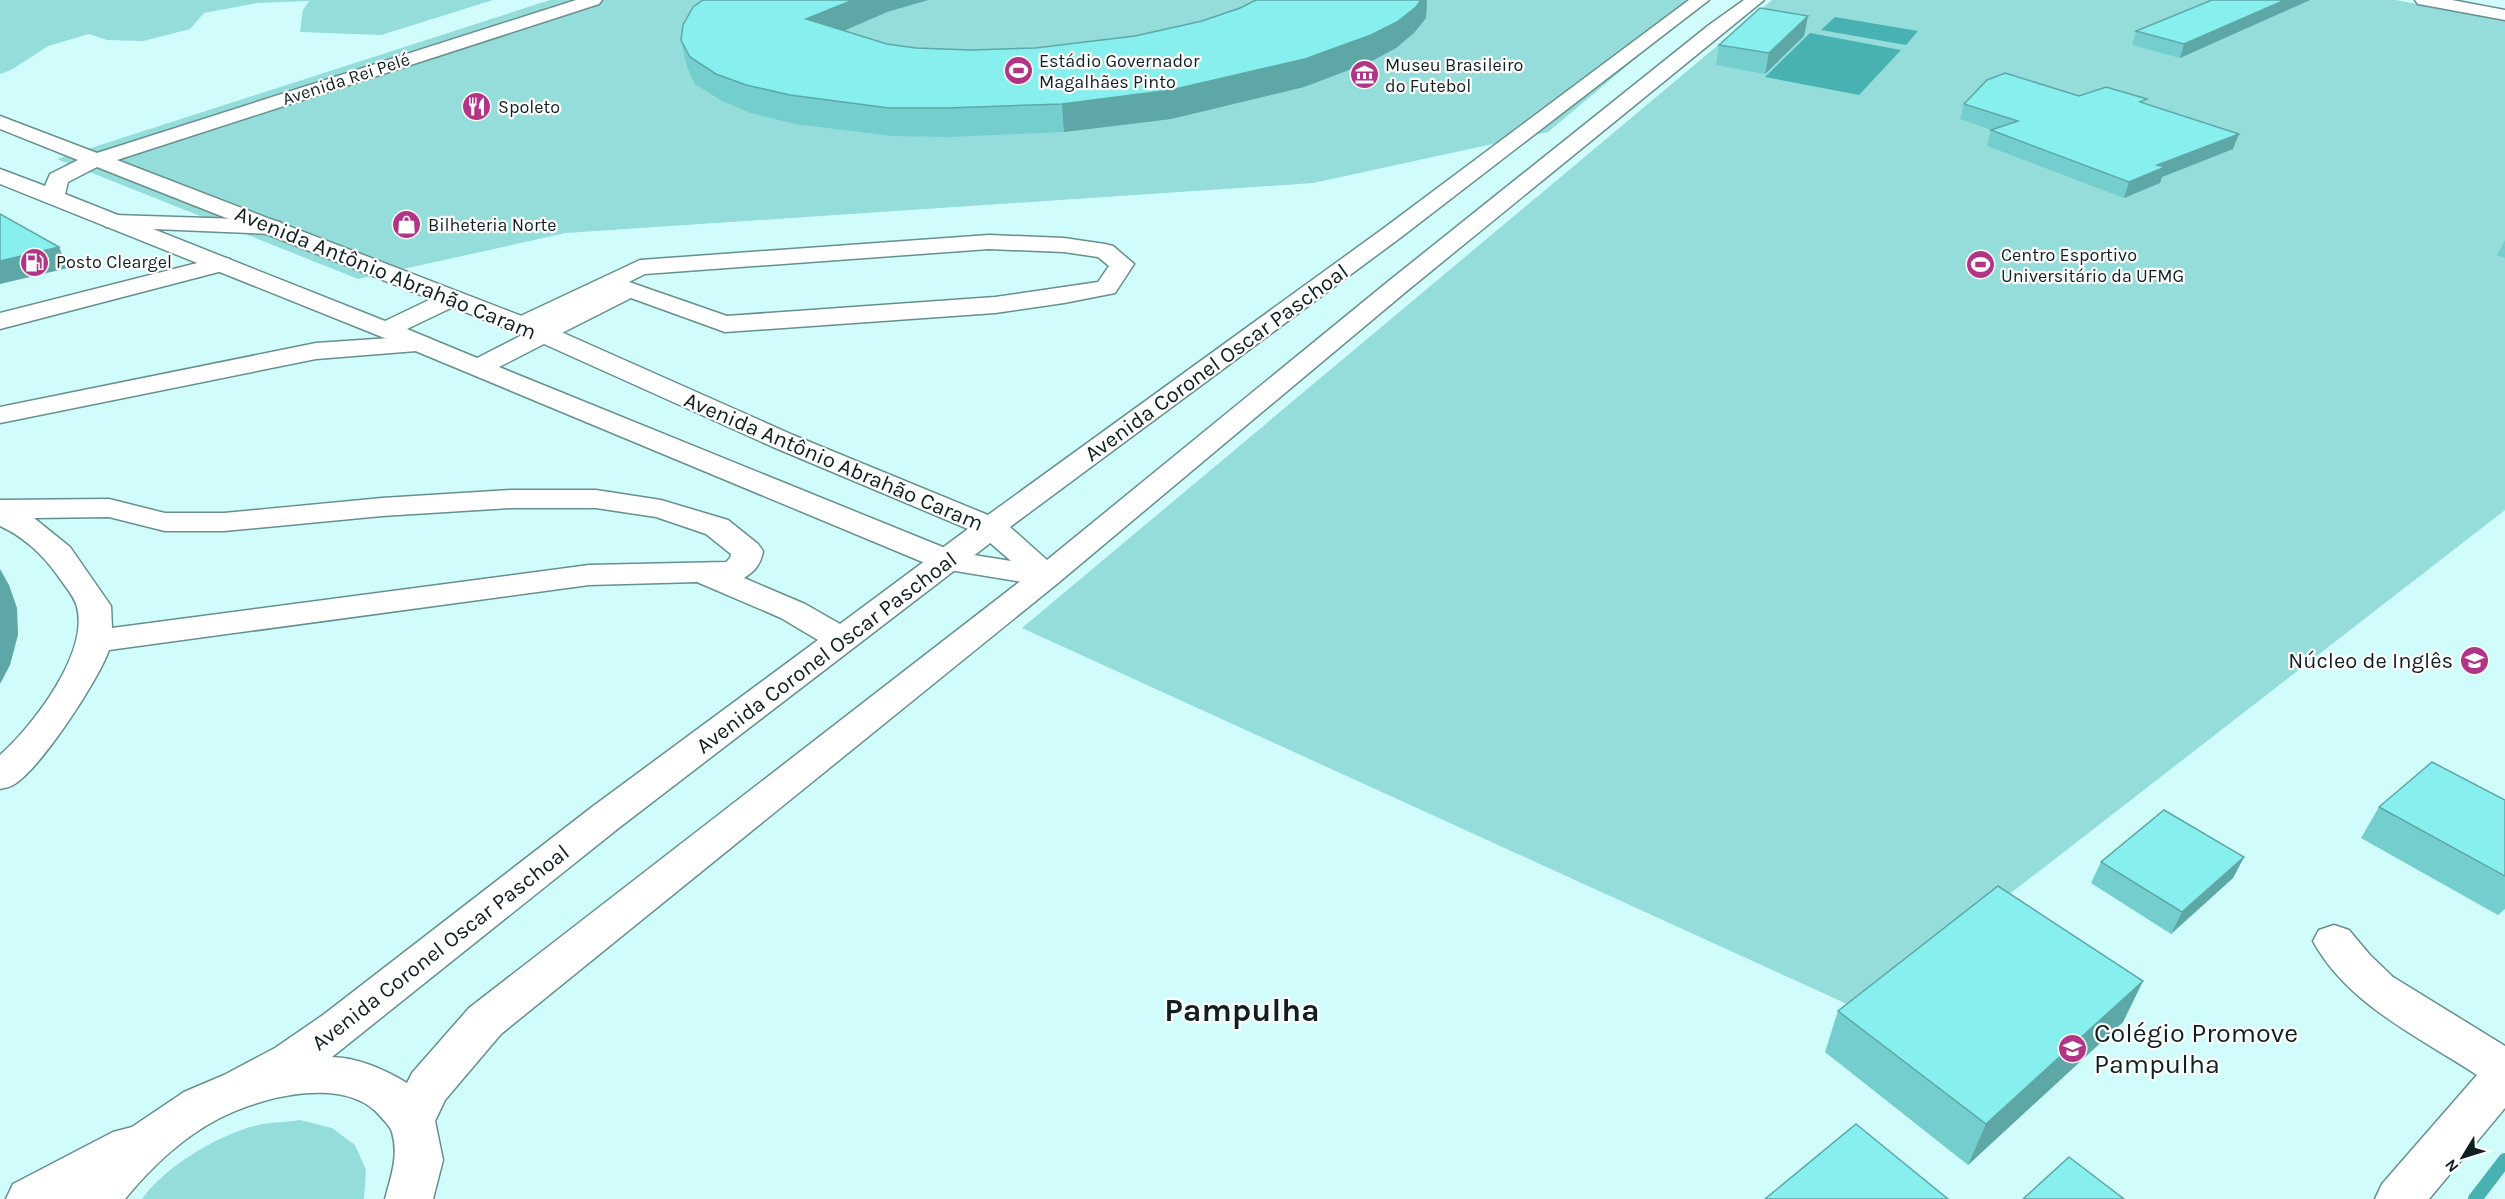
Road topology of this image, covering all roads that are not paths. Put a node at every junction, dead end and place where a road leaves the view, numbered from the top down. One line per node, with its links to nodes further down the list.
1 (541, 0): 11 (main road, Avenida Rei Pelé)
2 (593, 0): 12 (main road, Avenida Rei Pelé)
3 (1701, 0): 10 (main road, Avenida Coronel Oscar Paschoal)
4 (1755, 0): 9 (main road, Avenida Coronel Oscar Paschoal)
5 (2424, 0): 8 (main road)
6 (2486, 0): 7 (main road)
7 (2505, 3)
8 (2505, 15)
9 (1714, 29): 10 (main road); 20 (main road, Avenida Coronel Oscar Paschoal)
10 (1661, 31): 20 (main road, Avenida Coronel Oscar Paschoal)
11 (398, 44): 12 (main road); 13 (main road, Avenida Rei Pelé)
12 (353, 76): 15 (main road, Avenida Rei Pelé)
13 (245, 92)
14 (0, 122): 15 (main road, Avenida Antônio Abrahão Caram)
15 (99, 148): 17 (main road, Avenida Rei Pelé); 19 (main road, Avenida Antônio Abrahão Caram)
16 (0, 176): 17 (main road, Avenida Antônio Abrahão Caram)
17 (53, 197): 18 (main road, Avenida Antônio Abrahão Caram)
18 (114, 222): 19 (main road); 21 (main road, Avenida Antônio Abrahão Caram)
19 (272, 227): 22 (main road, Avenida Antônio Abrahão Caram)
20 (1396, 259): 31 (main road, Avenida Coronel Oscar Paschoal); 34 (main road, Avenida Coronel Oscar Paschoal)
21 (221, 264): 23 (main road); 24 (main road, Avenida Antônio Abrahão Caram)
22 (452, 298): 24 (main road); 25 (main road, Avenida Antônio Abrahão Caram)
23 (0, 321)
24 (386, 330): 26 (main road, Avenida Antônio Abrahão Caram)
25 (535, 331): 25 (main road); 27 (main road); 31 (main road, Avenida Antônio Abrahão Caram)
26 (420, 344): 27 (main road, Avenida Antônio Abrahão Caram); 28 (main road)
27 (477, 368): 32 (main road, Avenida Antônio Abrahão Caram)
28 (0, 416)
29 (0, 509): 33 (main road)
30 (0, 515): 36 (main road)
31 (991, 527): 32 (main road, Avenida Coronel Oscar Paschoal); 34 (main road, Avenida Antônio Abrahão Caram)
32 (948, 561): 34 (main road, Avenida Antônio Abrahão Caram); 35 (main road, Avenida Coronel Oscar Paschoal)
33 (703, 573): 35 (main road); 36 (main road)
34 (1047, 576): 42 (main road, Avenida Coronel Oscar Paschoal)
35 (843, 640): 41 (main road, Avenida Coronel Oscar Paschoal)
36 (94, 641): 37 (main road)
37 (0, 776)
38 (2334, 941): 39 (main road)
39 (2505, 1069)
40 (2505, 1075): 47 (main road)
41 (241, 1088): 42 (main road); 43 (main road)
42 (412, 1120): 46 (main road)
43 (163, 1129): 44 (main road); 45 (main road)
44 (30, 1199)
45 (96, 1199)
46 (409, 1199)
47 (2399, 1199)

